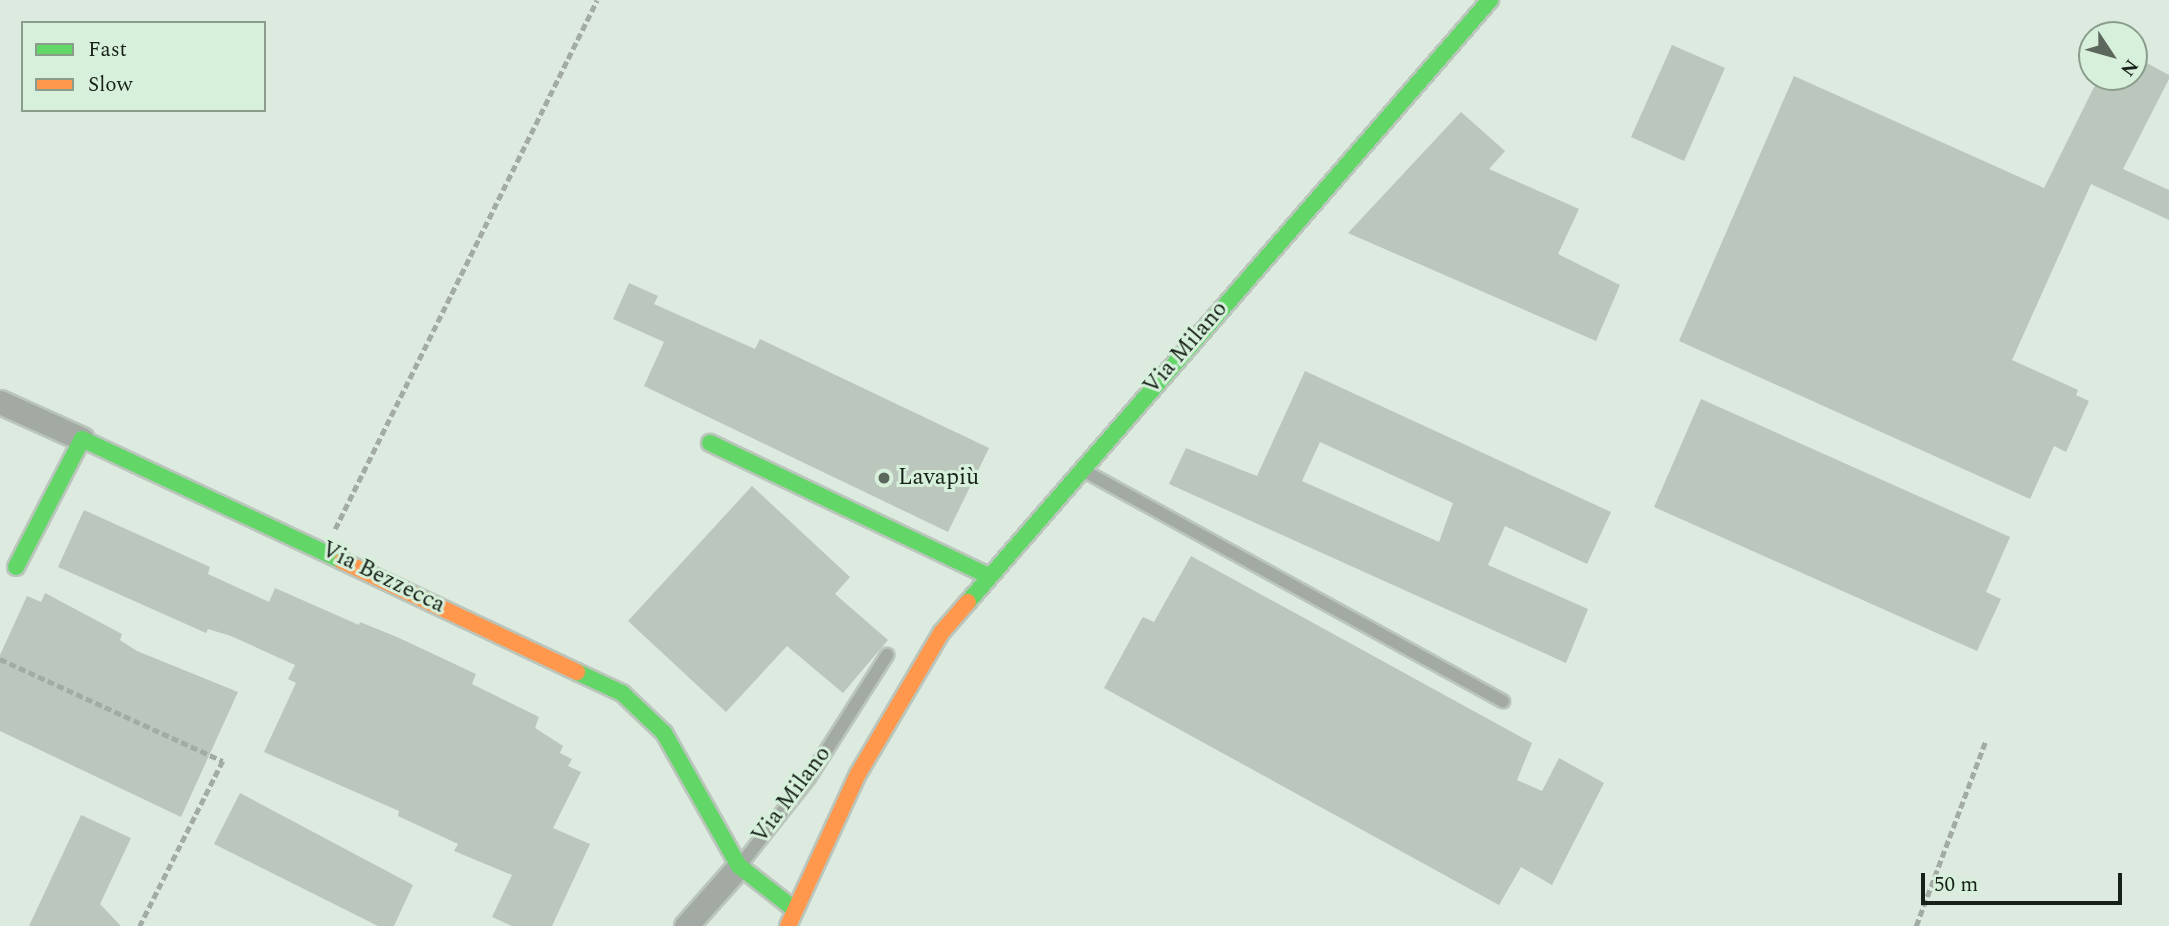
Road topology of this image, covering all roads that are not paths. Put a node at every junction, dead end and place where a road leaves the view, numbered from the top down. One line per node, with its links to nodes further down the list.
1 (1490, 0): 5 (street, Via Milano)
2 (0, 402): 3 (street)
3 (82, 439): 6 (street); 10 (street, Via Bezzecca)
4 (710, 443): 7 (street)
5 (1080, 469): 7 (street, Via Milano); 9 (lane)
6 (16, 567)
7 (987, 575): 11 (street, Via Milano)
8 (887, 655): 10 (lane, Via Milano)
9 (1503, 701)
10 (738, 866): 11 (street); 12 (street, Via Milano)
11 (794, 909): 13 (street, Via Milano)
12 (685, 926)
13 (788, 926)

